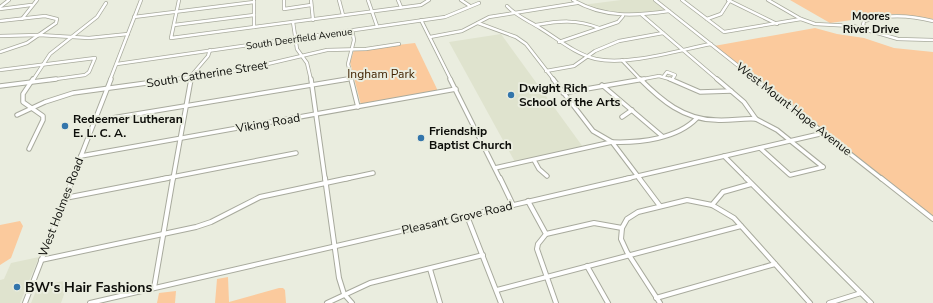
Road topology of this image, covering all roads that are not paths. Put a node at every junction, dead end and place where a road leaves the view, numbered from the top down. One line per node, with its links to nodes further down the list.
1 (9, 0): 25 (street)
2 (37, 0): 21 (street)
3 (141, 0): 35 (street, West Holmes Road)
4 (179, 0): 28 (street)
5 (284, 0): 22 (street)
6 (311, 0): 22 (street)
7 (339, 0): 32 (street)
8 (368, 0): 29 (street)
9 (398, 0): 26 (street)
10 (462, 0): 23 (street)
11 (573, 0): 20 (street)
12 (655, 0): 27 (street, West Mount Hope Avenue)
13 (682, 0): 37 (street)
14 (729, 0): 37 (street); 45 (street)
15 (768, 0): 38 (street)
16 (254, 1): 28 (street); 31 (street)
17 (428, 1): 26 (street)
18 (106, 3): 57 (street)
19 (479, 3): 23 (street, South Deerfield Avenue)
20 (577, 3): 30 (street); 34 (street)
21 (32, 5): 25 (street); 36 (street)
22 (311, 6): 39 (street)
23 (470, 6): 40 (street, South Deerfield Avenue)
24 (507, 6): 30 (street)
25 (0, 8)
26 (401, 8): 29 (street)
27 (669, 11): 33 (street); 63 (street, West Mount Hope Avenue)
28 (177, 12): 35 (street); 46 (street)
29 (373, 12): 32 (street); 47 (street)
30 (512, 13): 44 (street); 48 (street)
31 (254, 15): 46 (street); 49 (street)
32 (343, 15): 39 (street)
33 (642, 15): 34 (street); 53 (street)
34 (623, 16): 50 (street)
35 (134, 17): 54 (street, West Holmes Road)
36 (22, 19): 41 (street); 55 (street)
37 (708, 19): 45 (street)
38 (801, 19): 45 (street); 52 (street)
39 (313, 20): 43 (street)
40 (422, 20): 47 (street, South Deerfield Avenue); 58 (street)
41 (0, 21)
42 (933, 21): 52 (street)
43 (293, 22): 49 (street); 59 (street)
44 (478, 23): 58 (street); 74 (street)
45 (777, 24)
46 (174, 25): 49 (street)
47 (377, 26): 51 (street, South Deerfield Avenue)
48 (536, 26): 50 (street); 61 (street)
49 (254, 27)
50 (599, 28): 61 (street)
51 (352, 30): 59 (street, South Deerfield Avenue); 64 (street)
52 (870, 31): 60 (street)
53 (663, 33): 65 (street); 69 (street)
54 (128, 34): 57 (street); 72 (street, West Holmes Road)
55 (39, 35): 56 (street); 57 (street); 67 (street)
56 (0, 36)
57 (72, 37): 71 (street)
58 (430, 37): 85 (street)
59 (295, 38): 66 (street, South Deerfield Avenue); 68 (street)
60 (933, 40)
61 (559, 42): 69 (street)
62 (399, 44): 64 (street, South Catherine Street)
63 (711, 44): 65 (street); 98 (street, West Mount Hope Avenue)
64 (352, 49): 68 (street, South Catherine Street); 77 (street)
65 (681, 49): 70 (street); 86 (street)
66 (210, 50): 72 (street, South Deerfield Avenue); 76 (street)
67 (0, 52)
68 (301, 56): 76 (street, South Catherine Street); 81 (street)
69 (588, 56): 70 (street); 74 (street)
70 (622, 60): 78 (street)
71 (42, 64): 73 (street); 80 (street); 80 (street)
72 (117, 64): 84 (street, West Holmes Road)
73 (0, 70)
74 (546, 71): 87 (street)
75 (664, 76): 78 (street); 79 (street); 79 (street)
76 (191, 78): 84 (street, South Catherine Street); 88 (street)
77 (352, 78): 81 (street); 89 (street)
78 (640, 78): 83 (street); 95 (street)
79 (673, 78): 86 (street)
80 (31, 82): 82 (street); 90 (street)
81 (312, 85): 88 (street); 92 (street)
82 (0, 86)
83 (602, 86): 87 (street); 91 (street)
84 (106, 89): 90 (street, South Catherine Street); 97 (street, West Holmes Road)
85 (456, 89): 89 (street, Viking Road); 109 (street)
86 (730, 91): 96 (street)
87 (563, 93): 102 (street)
88 (186, 106): 97 (street); 100 (street)
89 (358, 107): 92 (street, Viking Road)
90 (31, 108): 93 (street, South Catherine Street); 104 (street)
91 (632, 110): 94 (street); 99 (street)
92 (316, 114): 100 (street, Viking Road); 114 (street)
93 (17, 115)
94 (622, 116)
95 (697, 118): 96 (street); 99 (street)
96 (756, 119): 101 (street)
97 (94, 121): 106 (street, West Holmes Road)
98 (824, 133): 101 (street, Pleasant Grove Road); 122 (street, West Mount Hope Avenue)
99 (662, 136): 102 (street)
100 (180, 138): 106 (street, Viking Road); 113 (street)
101 (791, 140): 103 (street, Pleasant Grove Road); 103 (street)
102 (612, 142): 108 (street); 112 (street)
103 (760, 148): 107 (street, Pleasant Grove Road)
104 (29, 149)
105 (296, 154): 113 (street)
106 (81, 156): 116 (street, West Holmes Road)
107 (724, 156): 112 (street, Pleasant Grove Road); 115 (street)
108 (534, 160): 109 (street); 111 (street)
109 (495, 168): 118 (street)
110 (373, 173): 114 (street)
111 (547, 176)
112 (637, 176): 117 (street, Pleasant Grove Road); 120 (street)
113 (174, 177): 116 (street); 125 (street)
114 (325, 183): 125 (street); 127 (street)
115 (751, 184): 119 (street); 137 (street)
116 (65, 198): 130 (street, West Holmes Road)
117 (528, 201): 118 (street, Pleasant Grove Road); 126 (street)
118 (513, 205): 121 (street, Pleasant Grove Road)
119 (712, 205): 120 (street); 123 (street)
120 (660, 206): 124 (street)
121 (467, 216): 127 (street, Pleasant Grove Road); 128 (street)
122 (933, 218)
123 (741, 226): 129 (street); 131 (street)
124 (622, 228): 126 (street); 129 (street)
125 (163, 234): 130 (street); 135 (street)
126 (546, 234): 134 (street)
127 (334, 246): 135 (street, Pleasant Grove Road); 138 (street)
128 (483, 255): 133 (street); 136 (street)
129 (629, 255): 132 (street); 139 (street)
130 (41, 260): 140 (street, West Holmes Road)
131 (775, 264): 139 (street); 149 (street)
132 (588, 266): 134 (street); 147 (street)
133 (430, 269): 138 (street); 144 (street)
134 (547, 277): 136 (street); 146 (street)
135 (154, 288): 141 (street, Pleasant Grove Road)
136 (496, 290): 145 (street)
137 (861, 293): 150 (street); 151 (street)
138 (344, 294): 142 (street); 143 (street)
139 (656, 298): 148 (street)
140 (25, 303)
141 (90, 303)
142 (327, 303)
143 (352, 303)
144 (440, 303)
145 (502, 303)
146 (556, 303)
147 (608, 303)
148 (660, 303)
149 (810, 303)
150 (829, 303)
151 (870, 303)

